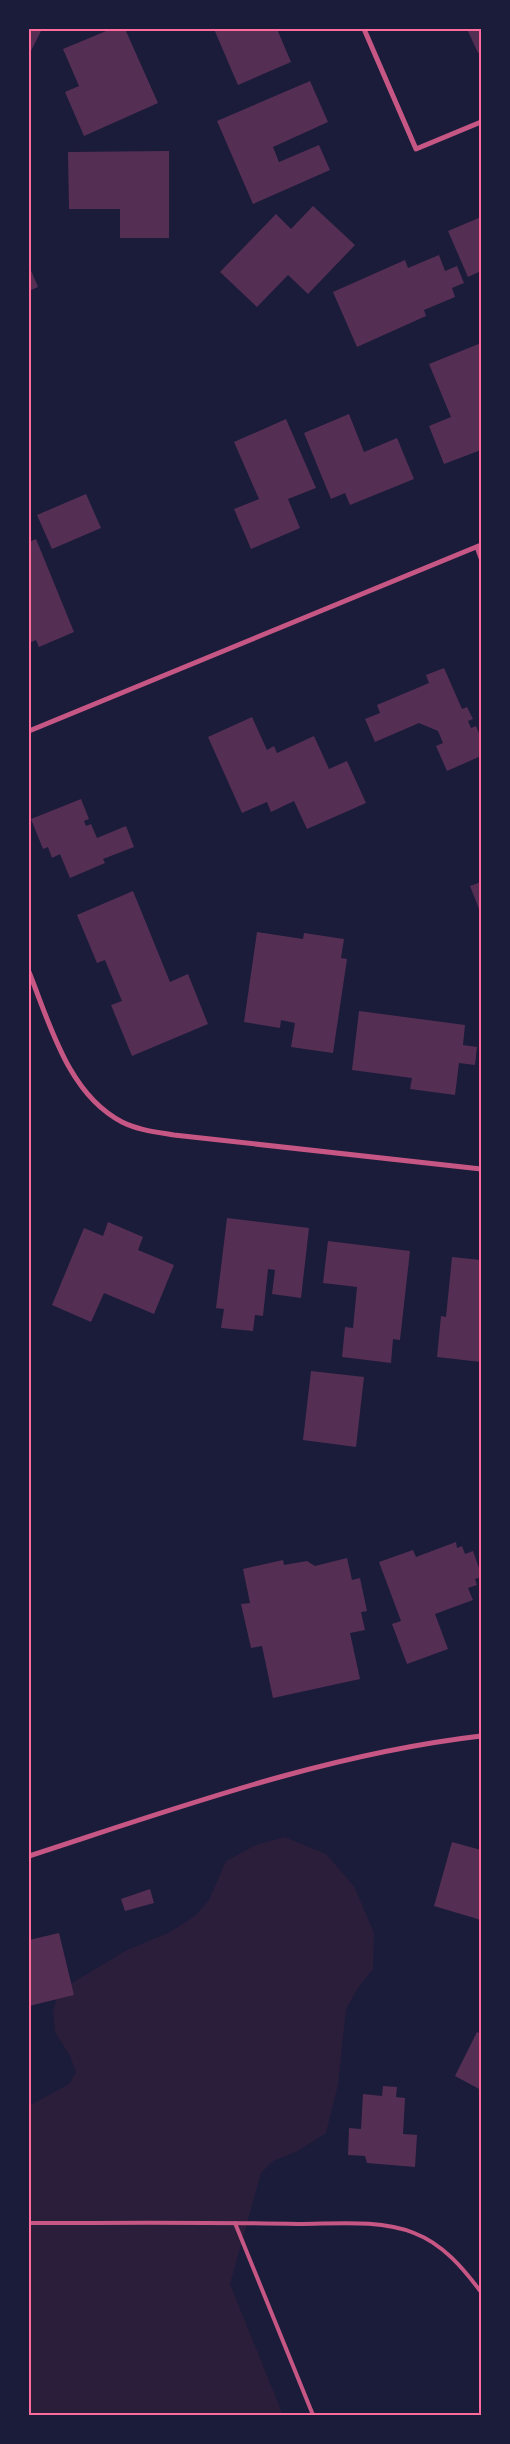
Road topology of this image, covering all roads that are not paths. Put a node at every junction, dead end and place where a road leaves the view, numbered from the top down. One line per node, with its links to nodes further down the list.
1 (364, 29): 2 (street)
2 (481, 122)
3 (479, 546): 4 (street); 5 (street)
4 (481, 558)
5 (29, 731)
6 (29, 972): 7 (street)
7 (481, 1169)
8 (481, 1736): 9 (street)
9 (29, 1856)
10 (235, 2222): 11 (lane); 12 (lane); 13 (lane)
11 (29, 2223)
12 (481, 2292)
13 (313, 2415)

